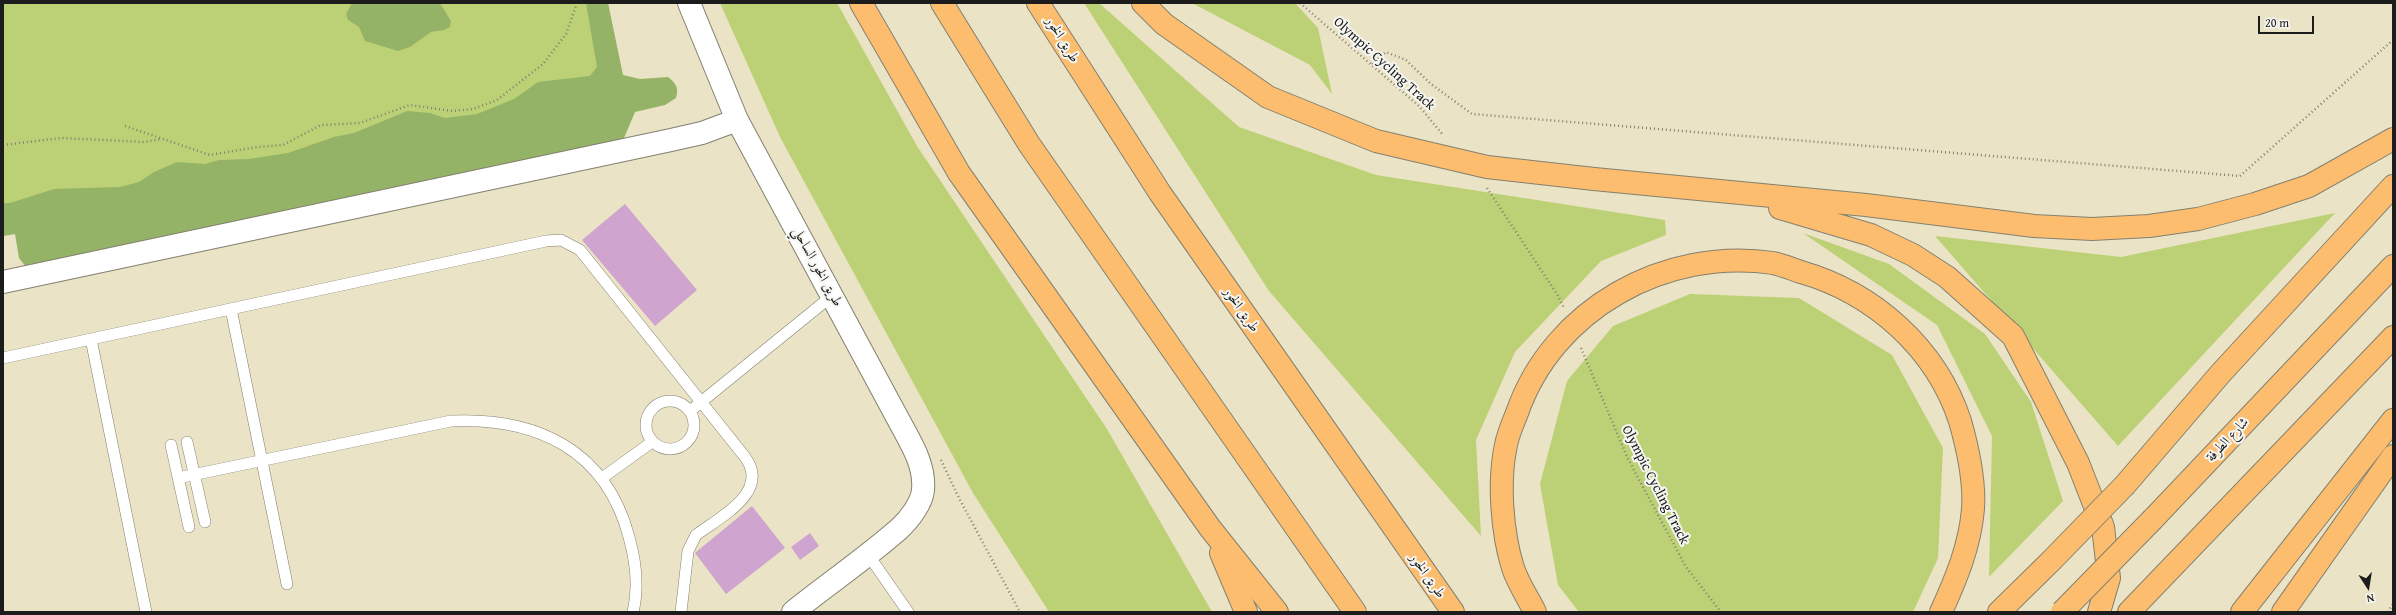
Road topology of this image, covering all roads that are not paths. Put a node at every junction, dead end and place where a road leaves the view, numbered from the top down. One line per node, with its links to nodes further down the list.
1 (689, 3): 6 (street, طريق الخور الساحلي)
2 (861, 3): 30 (main road)
3 (942, 3): 40 (main road)
4 (1038, 3): 41 (main road, طريق الخور)
5 (1143, 3): 9 (main road)
6 (737, 120): 11 (street); 12 (street, طريق الخور الساحلي)
7 (2393, 140): 9 (main road)
8 (2393, 186): 44 (main road, bridge)
9 (1702, 191): 46 (main road)
10 (2393, 266): 45 (main road, شارع الطرفة, bridge)
11 (3, 282)
12 (832, 295): 17 (lane); 31 (street, طريق الخور الساحلي)
13 (231, 309): 15 (lane); 17 (lane); 24 (lane)
14 (2393, 337): 47 (main road)
15 (91, 339): 16 (lane); 33 (lane)
16 (3, 358)
17 (700, 402): 18 (lane); 35 (lane)
18 (690, 411): 21 (lane); 21 (lane)
19 (2393, 420): 48 (main road)
20 (188, 442): 25 (lane)
21 (652, 442): 27 (lane)
22 (171, 445): 26 (lane)
23 (2393, 456): 49 (main road)
24 (262, 460): 25 (lane); 27 (lane); 32 (lane)
25 (195, 475): 26 (lane); 28 (lane)
26 (178, 478): 29 (lane)
27 (602, 478): 34 (lane)
28 (205, 522)
29 (188, 527)
30 (1210, 528): 38 (main road); 39 (main road)
31 (867, 553): 36 (street, طريق الخور الساحلي); 37 (lane)
32 (287, 584)
33 (146, 612)
34 (633, 612)
35 (681, 612)
36 (793, 612)
37 (908, 612)
38 (1246, 612)
39 (1277, 612)
40 (1355, 612)
41 (1453, 612)
42 (1535, 612): 43 (main road)
43 (1941, 612)
44 (1999, 612)
45 (2062, 612)
46 (2099, 612)
47 (2129, 612)
48 (2242, 612)
49 (2283, 612)

